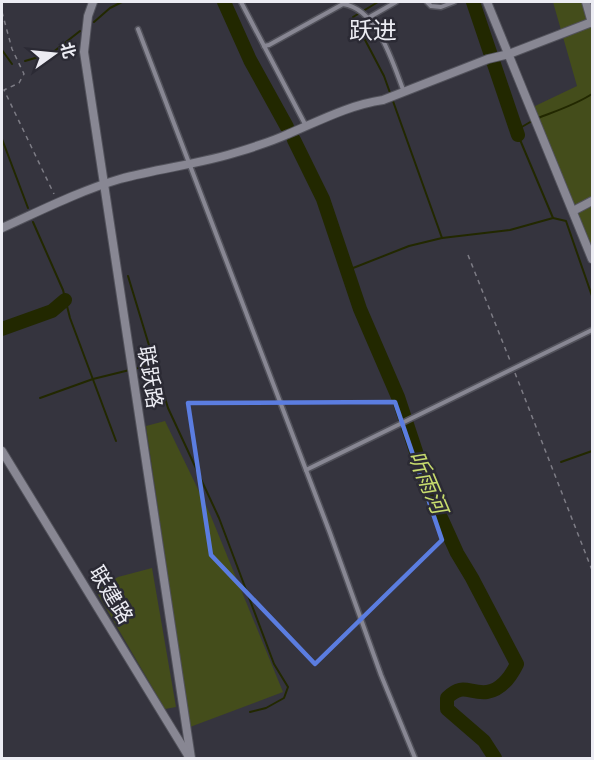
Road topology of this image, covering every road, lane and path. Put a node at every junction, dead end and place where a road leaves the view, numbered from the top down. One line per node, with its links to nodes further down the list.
1 (93, 2): 17 (street, 联跃路)
2 (241, 2): 12 (lane)
3 (396, 2): 9 (lane)
4 (427, 2): 5 (lane)
5 (454, 2)
6 (487, 2): 13 (street)
7 (586, 2): 10 (street)
8 (2, 12): 19 (path)
9 (368, 18): 12 (lane); 14 (lane)
10 (592, 22): 13 (street)
11 (138, 29): 16 (lane)
12 (264, 46): 15 (lane)
13 (505, 54): 14 (street); 20 (street)
14 (404, 92): 15 (street)
15 (306, 126): 16 (street)
16 (190, 165): 17 (street); 27 (lane)
17 (103, 184): 19 (street); 29 (street, 联跃路)
18 (592, 201): 20 (street)
19 (59, 203): 21 (street)
20 (573, 211): 23 (street)
21 (2, 228)
22 (468, 255): 25 (path)
23 (592, 259)
24 (592, 330): 25 (lane)
25 (513, 369): 27 (lane); 28 (path)
26 (2, 451): 29 (street, 联建路)
27 (306, 470): 30 (lane)
28 (592, 570)
29 (190, 759)
30 (415, 759)

